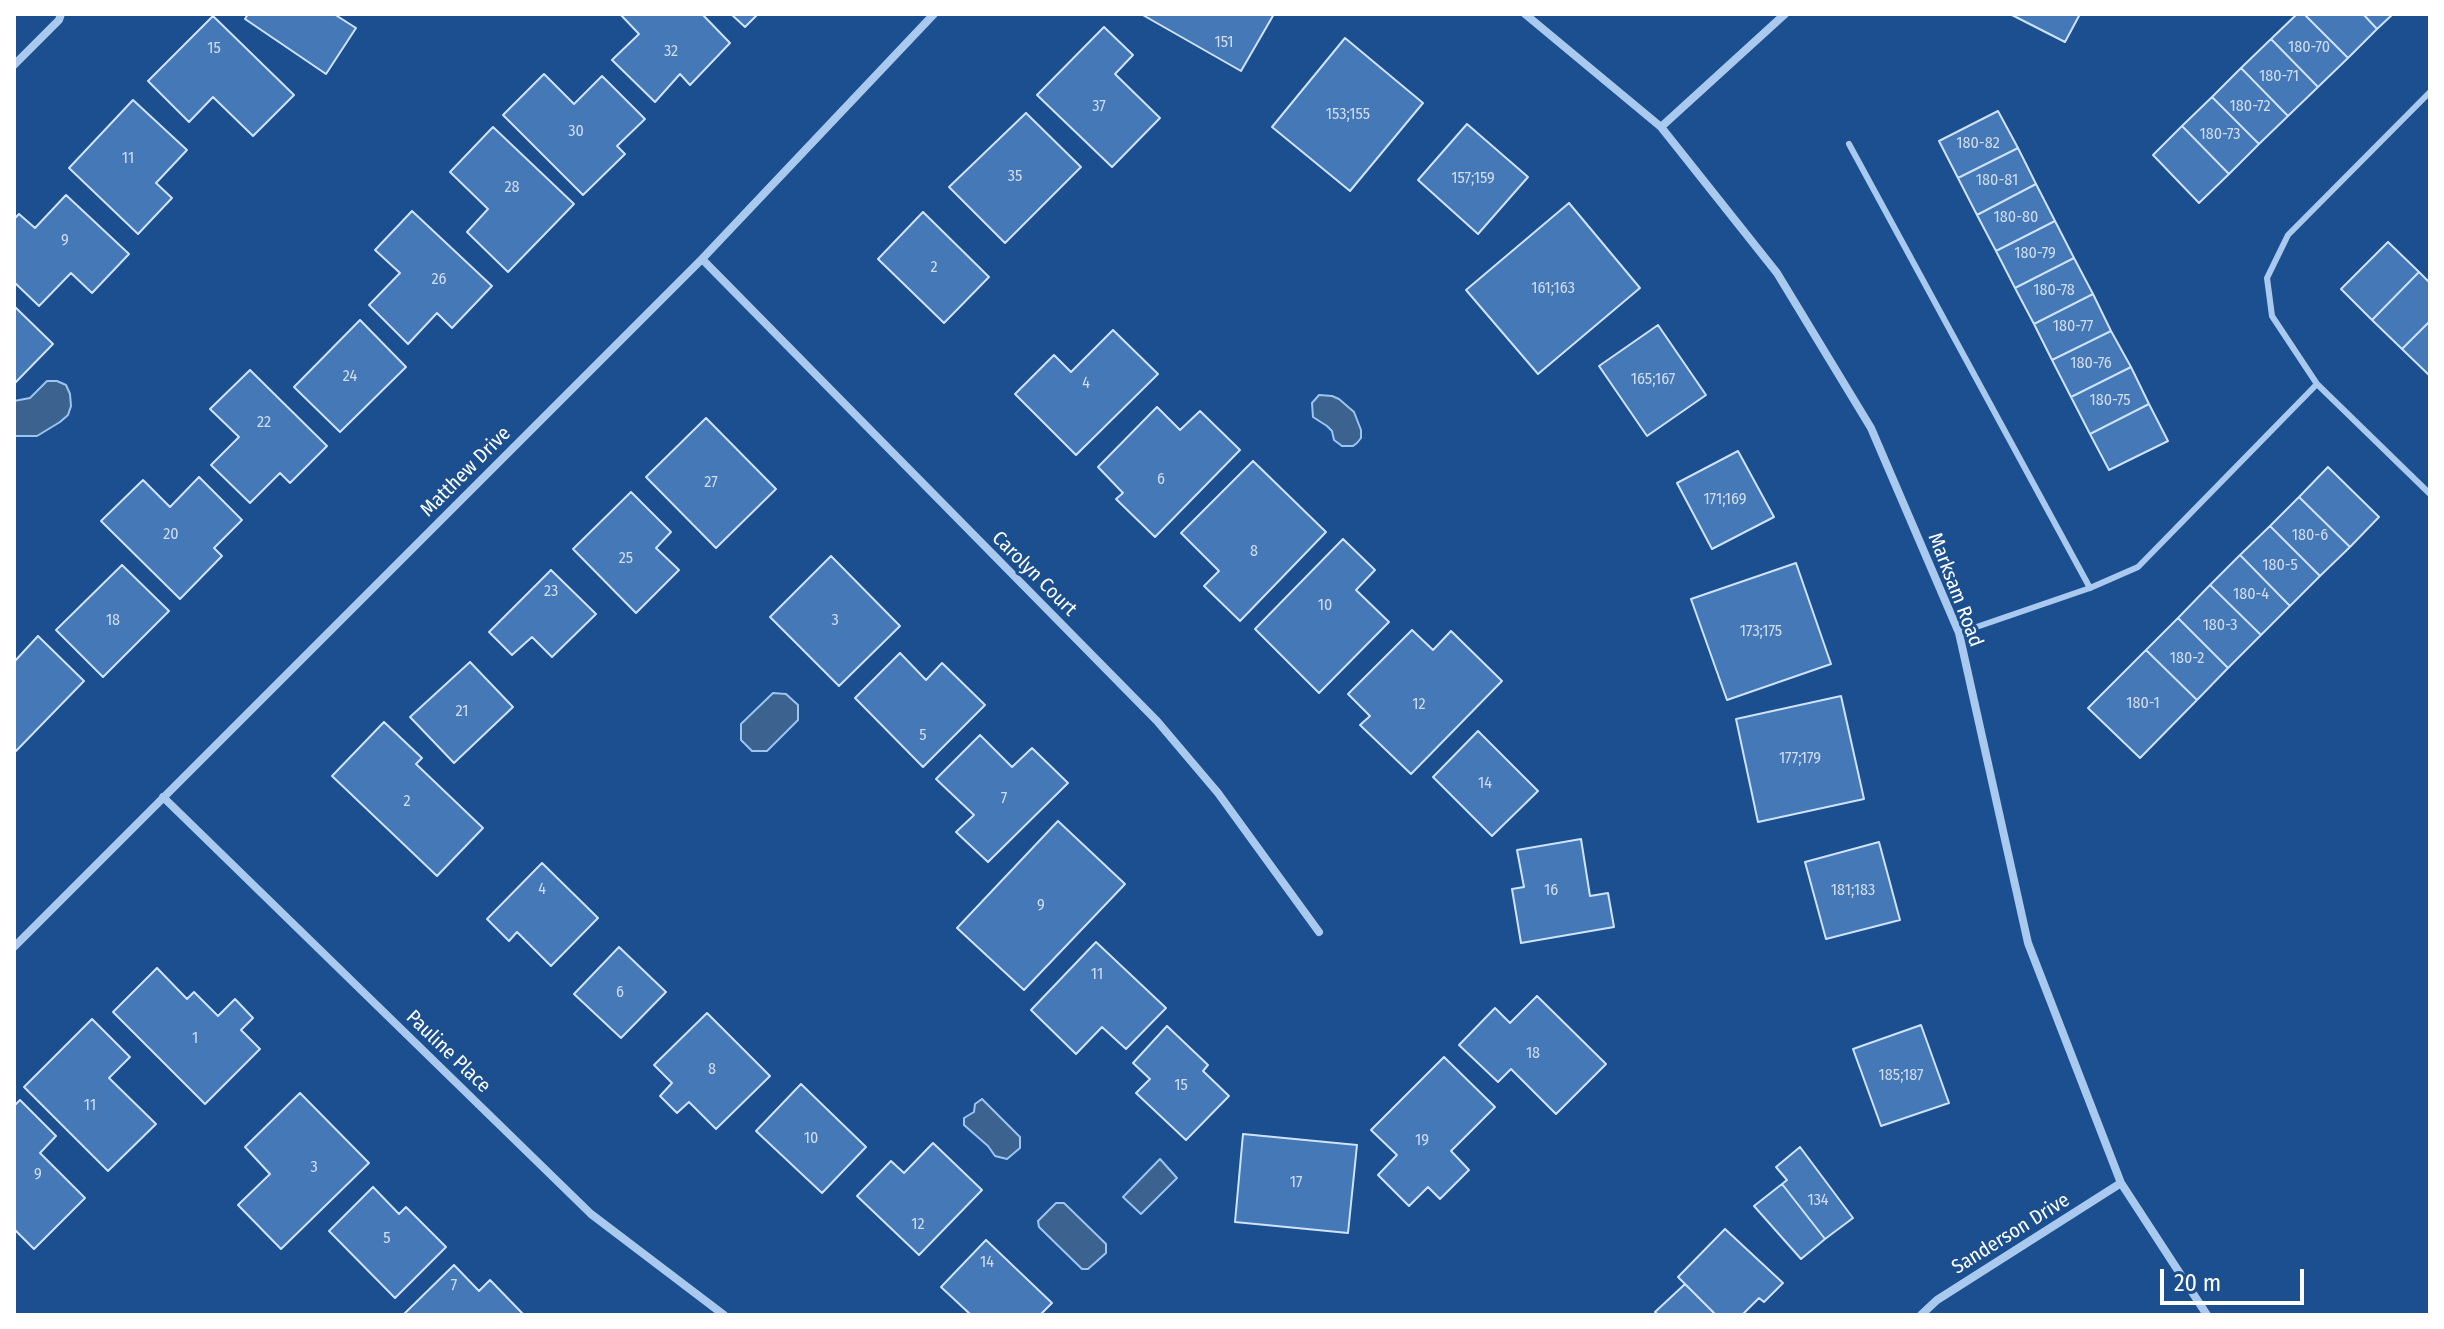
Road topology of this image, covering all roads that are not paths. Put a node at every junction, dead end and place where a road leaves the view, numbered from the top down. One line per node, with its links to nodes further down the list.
1 (61, 14): 5 (street)
2 (934, 14): 9 (street, Matthew Drive)
3 (1525, 14): 7 (street, Marksam Road)
4 (1785, 14): 7 (street)
5 (14, 65)
6 (2430, 92): 10 (lane)
7 (1661, 127): 13 (street, Marksam Road)
8 (1849, 144): 12 (lane)
9 (702, 259): 14 (street, Matthew Drive); 15 (street, Carolyn Court)
10 (2317, 384): 11 (lane); 12 (lane)
11 (2430, 494)
12 (2090, 588): 13 (lane)
13 (1959, 633): 17 (street, Marksam Road)
14 (163, 797): 16 (street, Matthew Drive); 18 (street, Pauline Place)
15 (1319, 932)
16 (14, 947)
17 (2121, 1183): 19 (street, Sanderson Drive); 20 (street, Marksam Road)
18 (724, 1315)
19 (1921, 1315)
20 (2207, 1315)

